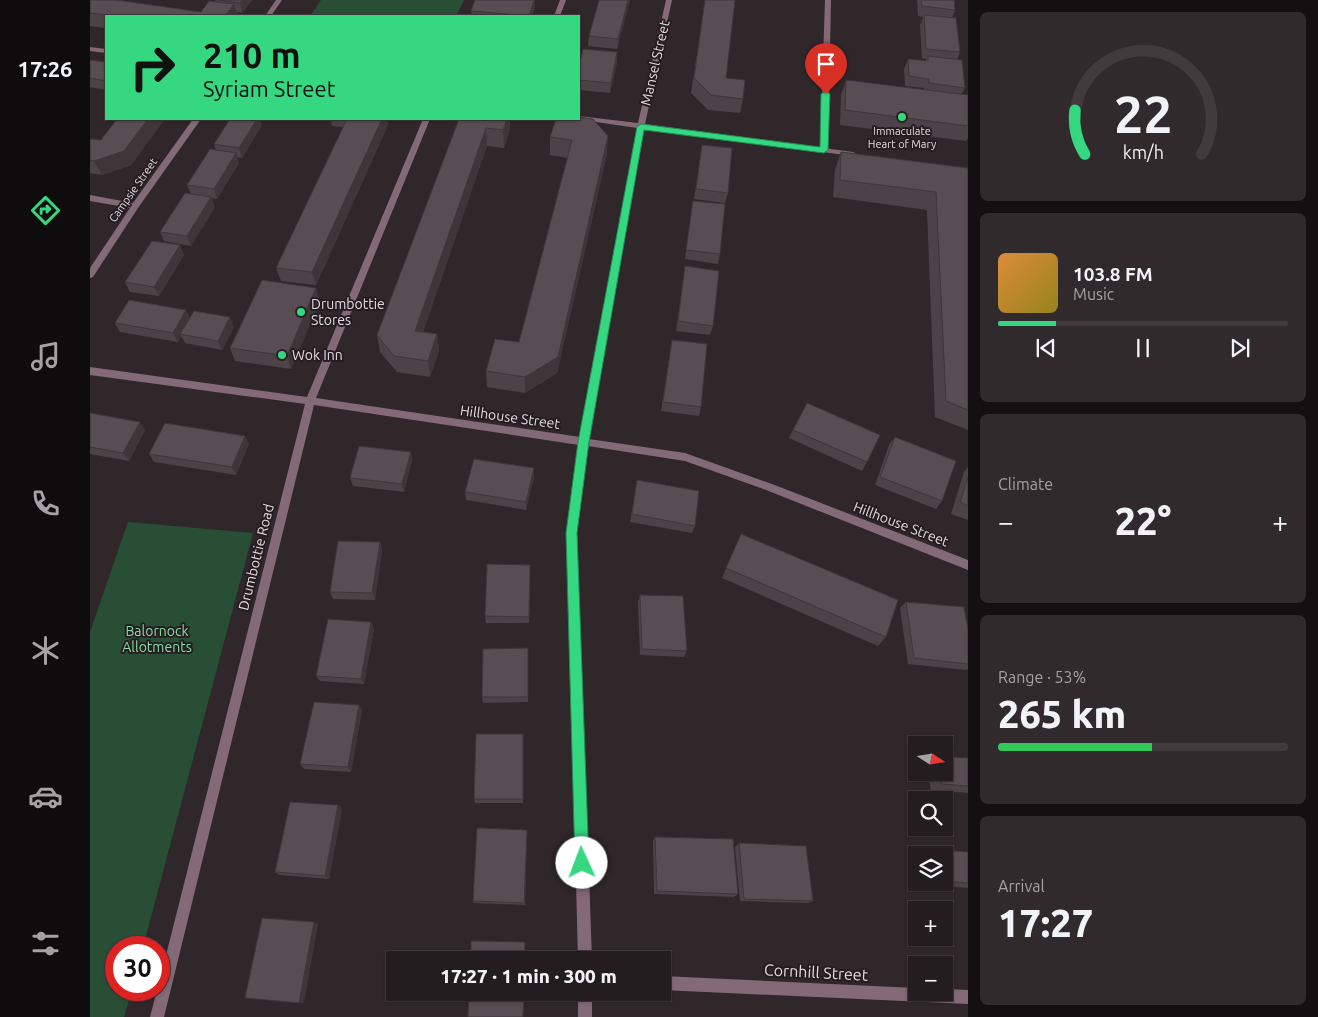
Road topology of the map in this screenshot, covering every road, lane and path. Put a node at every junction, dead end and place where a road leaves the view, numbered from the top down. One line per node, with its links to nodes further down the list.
1 (279, 0): 5 (street)
2 (563, 0): 6 (street)
3 (669, 0): 12 (street, Mansel Street)
4 (828, 0): 13 (street)
5 (269, 15)
6 (557, 15)
7 (90, 49): 8 (street)
8 (105, 51)
9 (580, 118): 12 (street)
10 (196, 120): 16 (street, Campsie Street)
11 (427, 120): 19 (street, Drumbottie Road)
12 (641, 127): 13 (street); 20 (street, Mansel Street)
13 (824, 150): 14 (street)
14 (862, 155)
15 (90, 198): 16 (street)
16 (134, 206): 17 (street, Campsie Street)
17 (90, 275)
18 (90, 371): 19 (street, Hillhouse Street)
19 (310, 401): 20 (street, Hillhouse Street); 26 (street, Drumbottie Road)
20 (584, 442): 21 (street, Hillhouse Street); 22 (street, Mansel Street)
21 (968, 565)
22 (585, 951)
23 (671, 983): 24 (street, Cornhill Street)
24 (968, 997)
25 (585, 1001): 27 (street)
26 (158, 1017)
27 (585, 1017)

